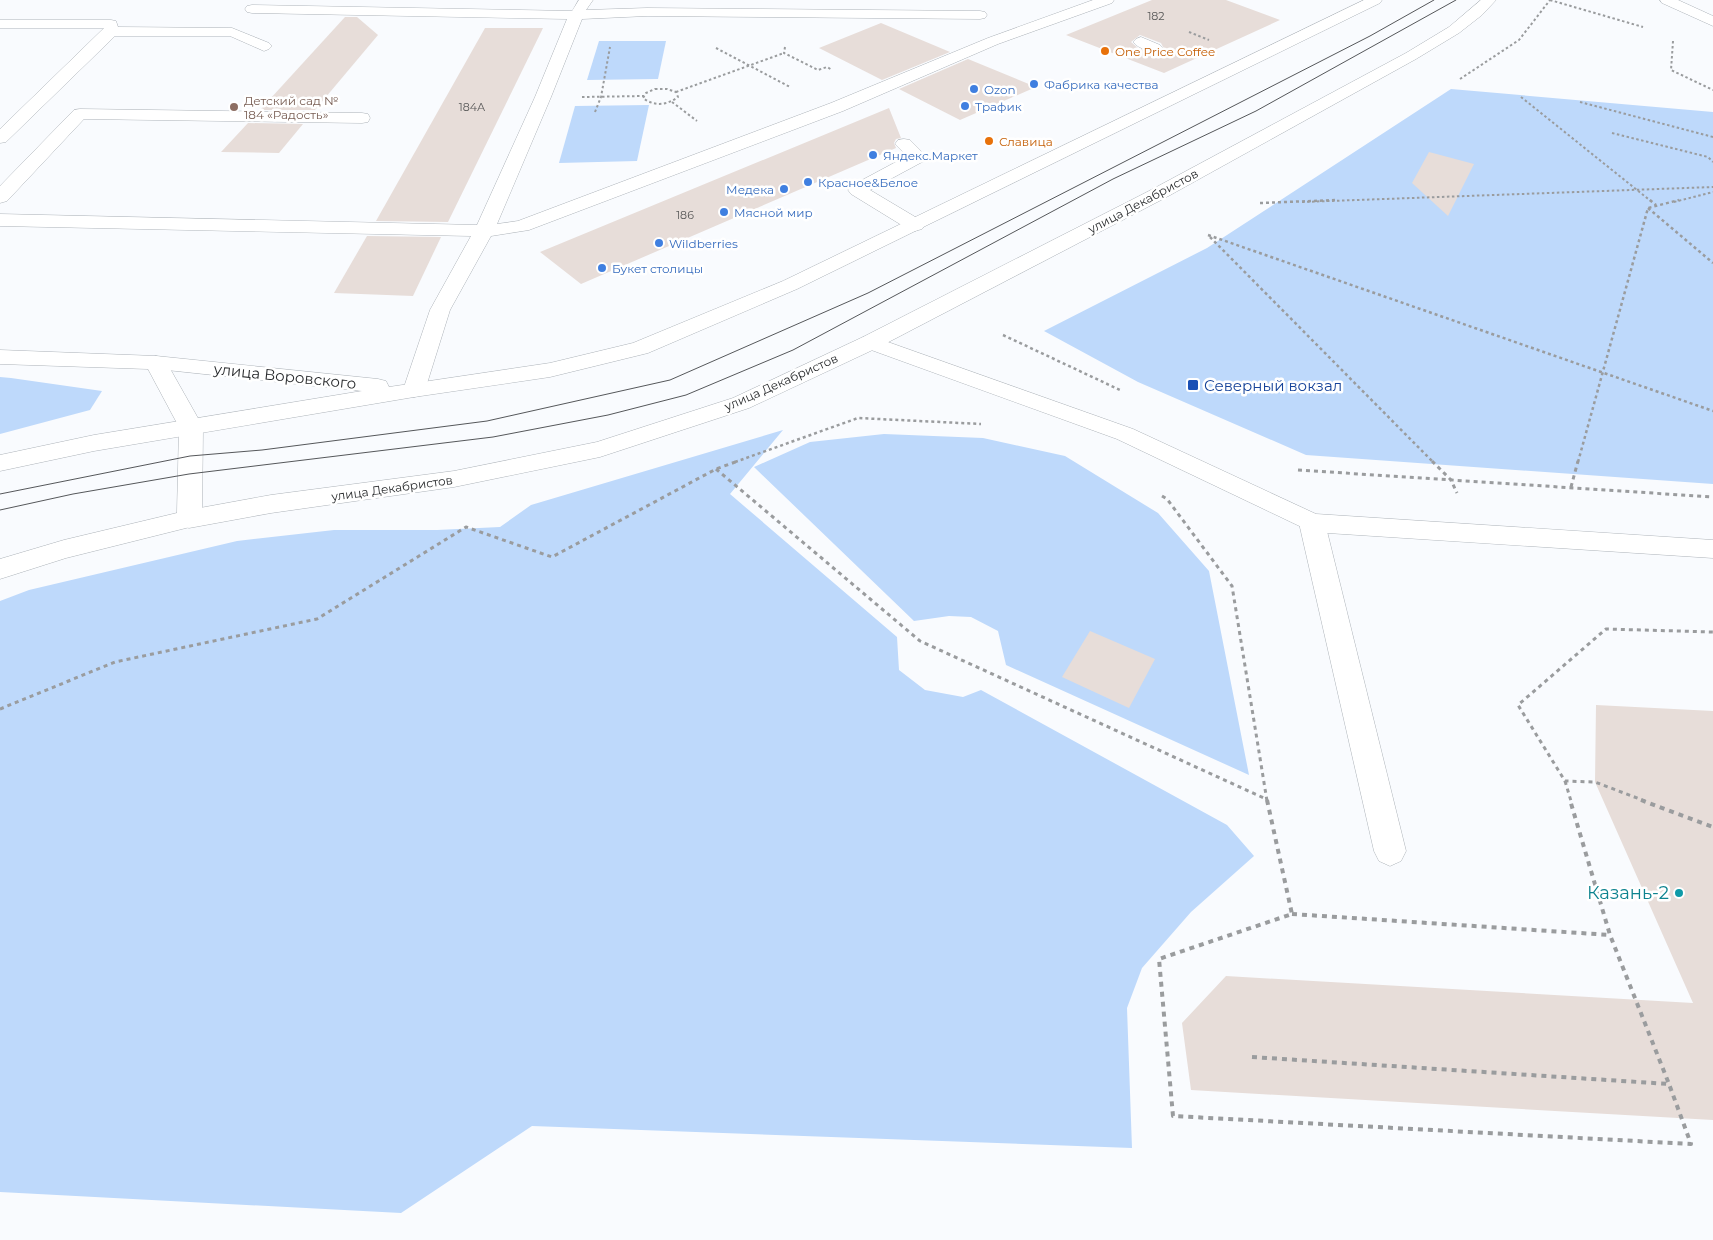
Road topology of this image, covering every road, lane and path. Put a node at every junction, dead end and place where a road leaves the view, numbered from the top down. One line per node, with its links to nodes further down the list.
1 (834, 0): 2 (main road)
2 (947, 0)
3 (972, 0): 13 (main road)
4 (1107, 0): 21 (main road)
5 (1375, 0): 51 (main road)
6 (1489, 0): 55 (main road, улица Декабристов)
7 (1550, 0): 16 (path); 27 (path)
8 (1667, 0): 14 (main road)
9 (256, 4): 10 (main road); 18 (main road)
10 (581, 8): 11 (main road); 32 (main road)
11 (617, 14): 12 (main road); 33 (path)
12 (789, 14): 13 (main road); 26 (path)
13 (980, 15): 21 (main road)
14 (1713, 22)
15 (0, 24): 17 (main road)
16 (1645, 28)
17 (111, 31): 18 (main road); 40 (main road)
18 (232, 32): 24 (main road)
19 (1189, 32): 22 (path)
20 (1673, 36): 29 (path)
21 (993, 40): 28 (main road)
22 (1209, 40)
23 (1141, 42): 25 (main road)
24 (264, 46)
25 (1155, 48)
26 (784, 53): 28 (path); 30 (path)
27 (1460, 79)
28 (875, 90): 52 (main road)
29 (1713, 90)
30 (676, 92): 31 (path); 31 (path)
31 (644, 96): 33 (path)
32 (543, 97): 33 (path); 52 (main road)
33 (601, 97): 36 (path)
34 (1521, 97): 44 (path)
35 (1580, 102): 39 (path)
36 (596, 112)
37 (362, 118): 46 (main road)
38 (1612, 133): 42 (path)
39 (1713, 137)
40 (0, 138)
41 (904, 144): 51 (main road)
42 (1713, 162)
43 (1713, 188): 44 (path)
44 (1637, 190): 47 (path); 48 (path)
45 (1713, 192): 48 (path)
46 (0, 197)
47 (1260, 203)
48 (1656, 206): 49 (path)
49 (1648, 208): 53 (path); 58 (path)
50 (0, 220): 52 (main road)
51 (914, 225): 59 (main road)
52 (484, 231): 59 (main road)
53 (1713, 262)
54 (1003, 335): 60 (path)
55 (871, 342): 71 (main road, улица Декабристов); 72 (main road)
56 (0, 357): 57 (main road, улица Воровского)
57 (156, 363): 59 (main road, улица Воровского); 63 (main road)
58 (1602, 373): 61 (path); 67 (path); 68 (path)
59 (414, 390): 63 (main road)
60 (1129, 394)
61 (1713, 411)
62 (983, 424): 65 (path)
63 (191, 427): 64 (main road); 71 (main road)
64 (0, 463)
65 (716, 470): 77 (path); 79 (path)
66 (1291, 470): 67 (path)
67 (1451, 480): 68 (path); 73 (path)
68 (1571, 488): 70 (path)
69 (1158, 494): 79 (path)
70 (1713, 496)
71 (189, 519): 75 (main road, улица Декабристов)
72 (1312, 523): 73 (main road); 81 (main road)
73 (1473, 534): 74 (main road)
74 (1713, 549)
75 (0, 569)
76 (1713, 632): 78 (path)
77 (0, 709)
78 (1565, 780): 80 (path); 83 (path)
79 (1267, 799): 82 (path)
80 (1713, 827)
81 (1390, 851)
82 (1292, 914): 83 (path); 85 (path)
83 (1610, 935): 85 (path)
84 (1252, 1057): 85 (path)
85 (1669, 1084)

